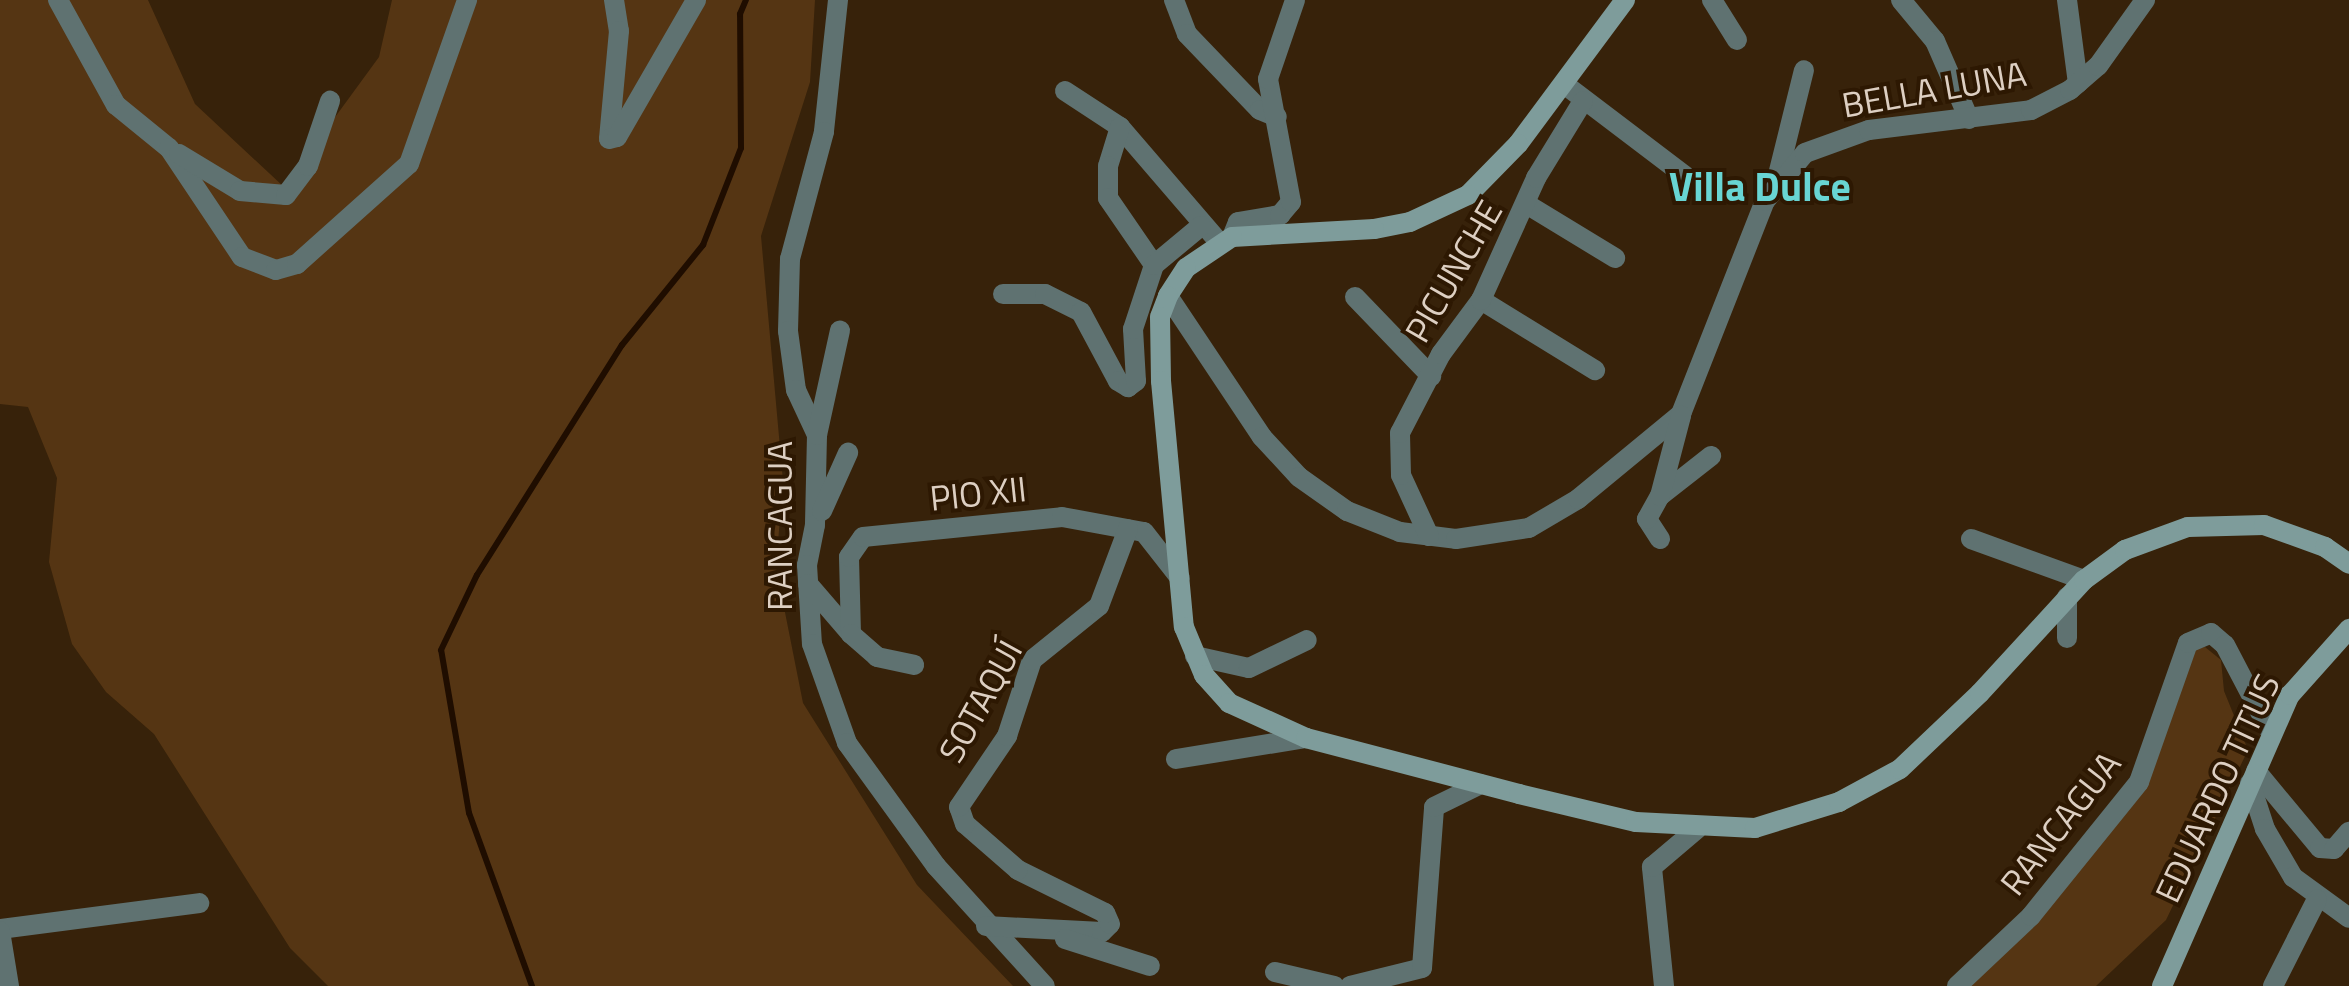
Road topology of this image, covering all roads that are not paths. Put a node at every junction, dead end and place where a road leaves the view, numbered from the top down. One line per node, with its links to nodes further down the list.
1 (58, 0): 23 (street)
2 (466, 0): 23 (street)
3 (614, 0): 4 (street)
4 (696, 0)
5 (838, 0): 39 (street, RANCAGUA)
6 (1174, 0): 20 (street)
7 (1295, 0): 20 (street)
8 (1625, 0): 16 (street)
9 (1712, 0): 13 (street)
10 (1901, 0): 21 (street)
11 (2067, 0): 15 (street)
12 (2144, 0): 15 (street, BELLA LUNA)
13 (1737, 40)
14 (1804, 70): 24 (street)
15 (2078, 83): 21 (street, BELLA LUNA)
16 (1564, 84): 18 (street); 28 (street)
17 (1064, 91): 22 (street)
18 (1583, 101): 25 (street); 26 (street, PICUNCHE)
19 (330, 102): 23 (street)
20 (1277, 118): 28 (street)
21 (1969, 119): 24 (street, BELLA LUNA)
22 (1120, 127): 27 (street); 30 (street)
23 (169, 148)
24 (1776, 181): 38 (street, BELLA LUNA)
25 (1704, 191)
26 (1528, 205): 29 (street); 34 (street, PICUNCHE)
27 (1201, 226): 28 (street); 30 (street)
28 (1225, 240): 32 (street)
29 (1615, 258)
30 (1154, 265): 31 (street)
31 (1004, 294)
32 (1168, 296): 45 (street, BELLA LUNA); 49 (street)
33 (1355, 297): 37 (street, PICUNCHE)
34 (1481, 300): 36 (street); 37 (street, PICUNCHE)
35 (840, 330): 39 (street)
36 (1595, 370)
37 (1431, 376): 45 (street)
38 (1681, 414): 42 (street); 45 (street, BELLA LUNA)
39 (817, 435): 43 (street, RANCAGUA)
40 (848, 453): 43 (street)
41 (1711, 456): 42 (street)
42 (1660, 496): 46 (street)
43 (815, 525): 51 (street, RANCAGUA)
44 (1128, 529): 49 (street, PIO XII); 54 (street, PIO XII); 71 (street, SOTAQUÍ)
45 (1429, 536)
46 (1660, 539)
47 (1971, 539): 50 (street)
48 (2349, 564): 50 (street)
49 (1180, 578): 57 (street)
50 (2084, 580): 52 (street)
51 (808, 582): 54 (street); 69 (street, RANCAGUA)
52 (2067, 597): 55 (street); 64 (street)
53 (2349, 629): 59 (street, EDUARDO TITUS)
54 (851, 634): 58 (street)
55 (2066, 638)
56 (1306, 640): 57 (street)
57 (1194, 656): 60 (street)
58 (914, 665)
59 (2271, 734): 62 (street, EDUARDO TITUS); 79 (street, RANCAGUA)
60 (1306, 738): 61 (street); 63 (street)
61 (1176, 759)
62 (2253, 777): 65 (street); 66 (street); 80 (street, EDUARDO TITUS)
63 (1481, 784): 64 (street); 77 (street)
64 (1697, 829): 78 (street)
65 (2349, 832)
66 (2317, 899): 68 (street); 81 (street)
67 (199, 903): 70 (street)
68 (2349, 918)
69 (986, 926): 71 (street); 75 (street, RANCAGUA)
70 (0, 930): 74 (street)
71 (1044, 933): 72 (street)
72 (1150, 966)
73 (1276, 972): 76 (street)
74 (9, 986)
75 (1046, 986)
76 (1334, 986)
77 (1350, 986)
78 (1664, 986)
79 (1958, 986)
80 (2162, 986)
81 (2273, 986)

